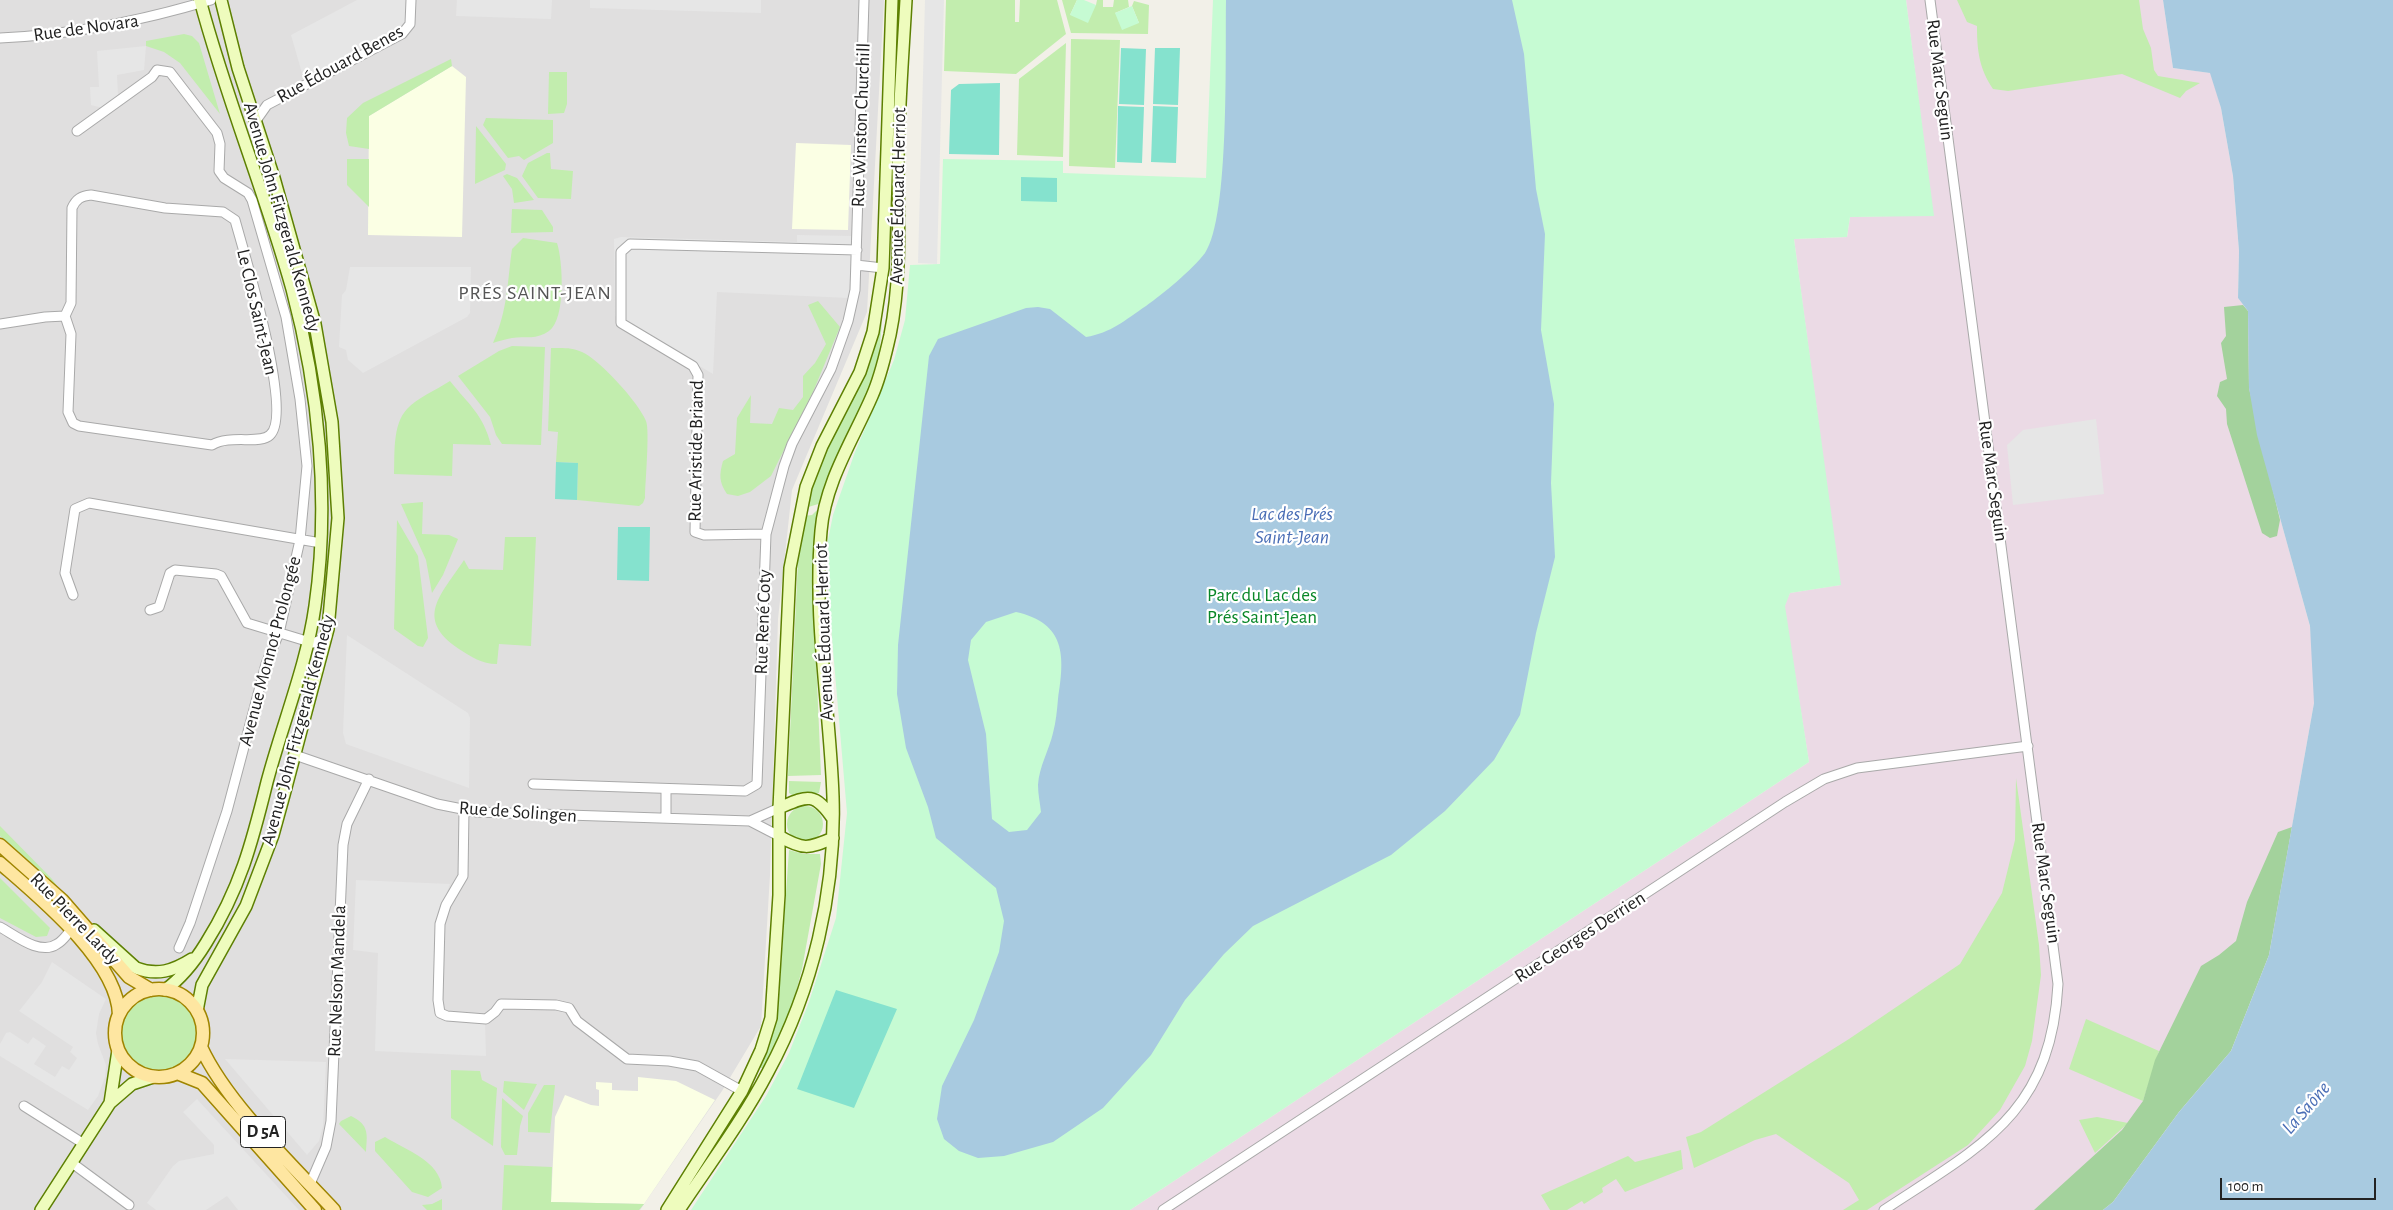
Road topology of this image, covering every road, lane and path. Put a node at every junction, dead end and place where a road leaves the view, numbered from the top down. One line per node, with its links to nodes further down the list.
1 (221, 0): 9 (main road, Avenue John Fitzgerald Kennedy)
2 (412, 0): 9 (street, Rue Édouard Benes)
3 (864, 0): 11 (street, Rue Winston Churchill)
4 (892, 0): 13 (main road, Avenue Édouard Herriot)
5 (906, 0): 33 (main road, Avenue Édouard Herriot)
6 (1930, 0): 25 (street, Rue Marc Seguin)
7 (204, 1): 8 (street, Rue de Novara); 18 (main road, Avenue John Fitzgerald Kennedy)
8 (0, 38)
9 (255, 122): 22 (main road, Avenue John Fitzgerald Kennedy)
10 (77, 131): 17 (street, Avenue Monnot Prolongée)
11 (857, 250): 12 (street, Rue René Coty); 16 (street, Rue Aristide Briand)
12 (856, 264): 13 (street); 16 (street, Rue René Coty)
13 (883, 268): 30 (main road, Avenue Édouard Herriot)
14 (65, 316): 14 (street, Le Clos Saint-Jean); 15 (street)
15 (0, 324)
16 (766, 534): 29 (street, Rue René Coty)
17 (300, 540): 18 (street); 19 (street); 21 (street, Avenue Monnot Prolongée)
18 (321, 543): 23 (main road, Avenue John Fitzgerald Kennedy)
19 (73, 595)
20 (150, 610): 21 (street)
21 (279, 633): 23 (street); 42 (street, Avenue Monnot Prolongée)
22 (326, 638): 23 (street); 24 (main road, Avenue John Fitzgerald Kennedy)
23 (310, 642): 24 (street); 43 (main road, Avenue John Fitzgerald Kennedy)
24 (320, 660): 26 (main road, Avenue John Fitzgerald Kennedy)
25 (2028, 746): 64 (street, Rue Georges Derrien); 65 (street, Rue Marc Seguin)
26 (295, 755): 27 (street, Rue de Solingen); 46 (main road, Avenue John Fitzgerald Kennedy)
27 (369, 780): 31 (street, Rue de Solingen); 57 (street, Rue Nelson Mandela)
28 (533, 784): 29 (street, Rue René Coty)
29 (666, 789): 32 (street)
30 (779, 808): 33 (main road); 34 (street, Rue de Solingen); 35 (main road, Avenue Édouard Herriot)
31 (464, 810): 32 (street, Rue de Solingen); 52 (street)
32 (666, 818): 34 (street, Rue de Solingen)
33 (833, 819): 36 (main road, Avenue Édouard Herriot)
34 (750, 821): 35 (street, Rue de Solingen)
35 (779, 836): 36 (main road); 52 (main road, Avenue Édouard Herriot)
36 (832, 838): 63 (main road, Avenue Édouard Herriot)
37 (0, 845): 39 (main road, Rue Pierre Lardy)
38 (0, 863): 41 (main road, Rue Pierre Lardy)
39 (62, 900): 43 (main road); 44 (main road, Rue Pierre Lardy)
40 (0, 927): 41 (street)
41 (71, 930): 47 (main road, Rue Pierre Lardy)
42 (179, 948)
43 (198, 956): 45 (main road, Avenue John Fitzgerald Kennedy)
44 (151, 990): 45 (main road); 47 (main road)
45 (165, 990): 46 (main road)
46 (197, 1011): 48 (main road)
47 (119, 1014): 49 (main road)
48 (201, 1048): 50 (main road); 57 (main road, D 5A)
49 (118, 1050): 51 (main road); 53 (main road)
50 (177, 1073): 51 (main road); 60 (main road, D 5A)
51 (153, 1077): 53 (main road)
52 (742, 1091): 62 (main road, Avenue Édouard Herriot)
53 (110, 1103): 55 (main road)
54 (24, 1106): 55 (street)
55 (84, 1144): 56 (main road)
56 (72, 1162): 58 (street); 59 (main road)
57 (310, 1184): 61 (main road, D 5A)
58 (130, 1205)
59 (41, 1210)
60 (315, 1210)
61 (334, 1210)
62 (667, 1210)
63 (679, 1210)
64 (1163, 1210)
65 (1884, 1210)

